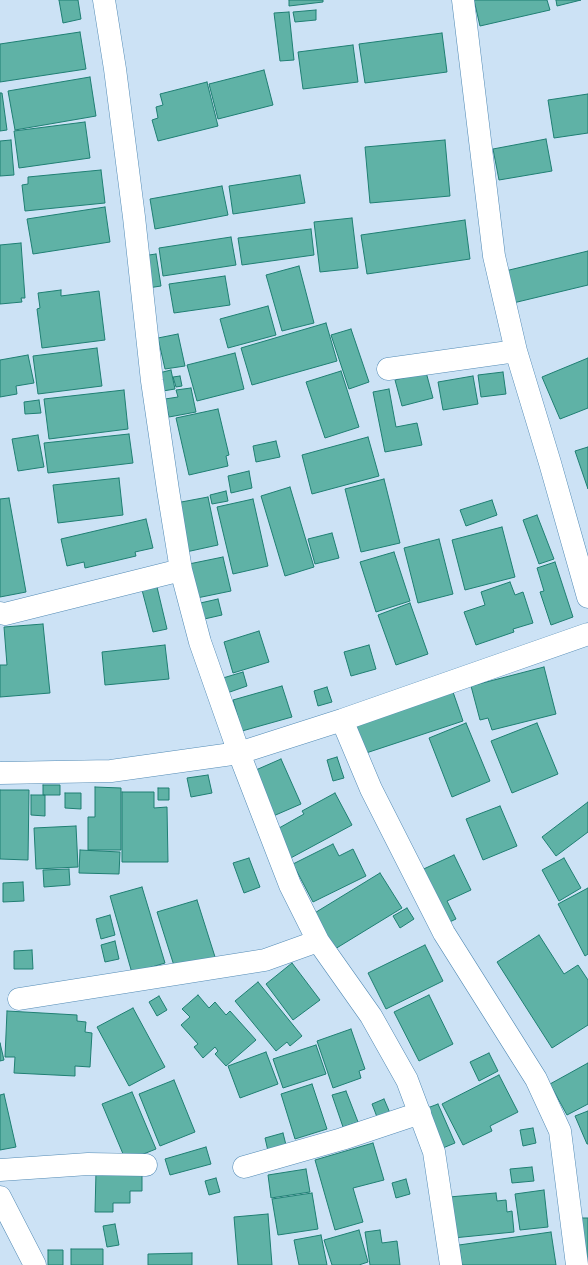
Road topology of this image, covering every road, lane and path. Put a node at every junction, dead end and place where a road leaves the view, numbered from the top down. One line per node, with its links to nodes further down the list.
1 (104, 0): 5 (street)
2 (462, 0): 3 (street)
3 (516, 351): 4 (street); 6 (street)
4 (388, 369)
5 (181, 570): 7 (street); 10 (street)
6 (588, 597)
7 (0, 613)
8 (588, 634): 9 (street)
9 (342, 720): 10 (street); 21 (street)
10 (239, 753): 11 (street); 12 (street)
11 (0, 774)
12 (318, 941): 13 (street); 14 (street)
13 (19, 999)
14 (420, 1113): 16 (street); 20 (street)
15 (146, 1165): 17 (street)
16 (244, 1167)
17 (0, 1170)
18 (0, 1196): 19 (street)
19 (35, 1265)
20 (451, 1265)
21 (577, 1265)

